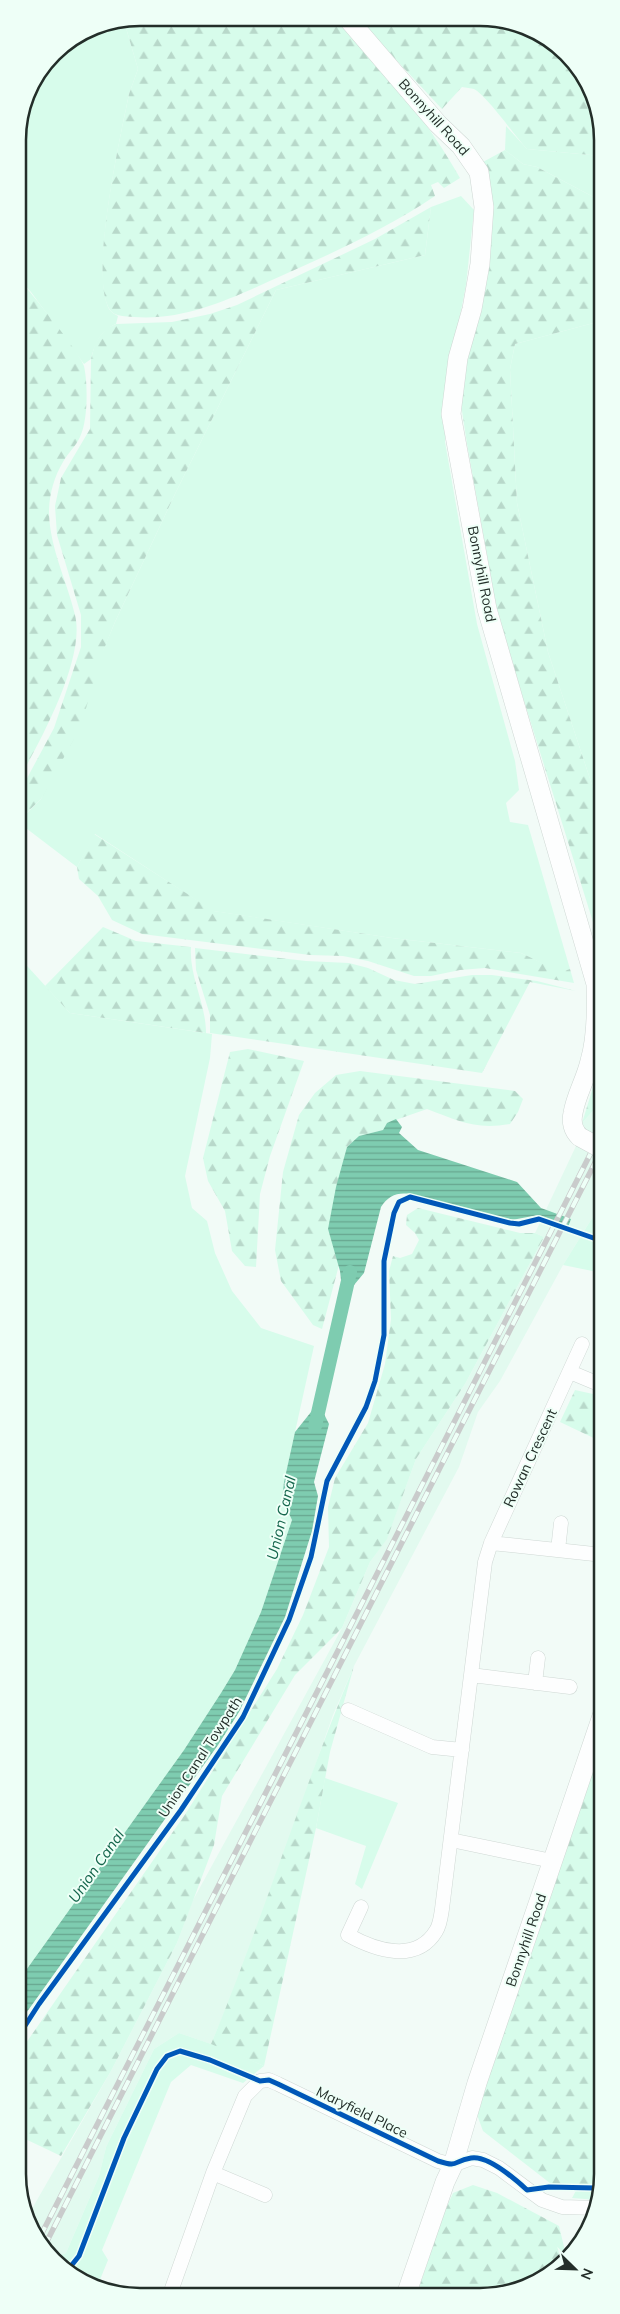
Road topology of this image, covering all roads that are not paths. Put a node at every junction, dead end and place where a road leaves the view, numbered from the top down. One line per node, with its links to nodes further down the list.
1 (354, 26): 2 (main road, Bonnyhill Road, bridge)
2 (594, 977)
3 (594, 1042): 4 (main road, Bonnyhill Road, bridge)
4 (594, 1145)
5 (582, 1344): 6 (street, Rowan Crescent)
6 (570, 1372): 7 (street); 9 (street, Rowan Crescent)
7 (594, 1382)
8 (561, 1523): 10 (street)
9 (491, 1543): 10 (street); 13 (street, Rowan Crescent)
10 (558, 1550): 11 (street)
11 (594, 1554)
12 (538, 1658): 14 (street)
13 (471, 1675): 14 (street); 18 (street, Rowan Crescent)
14 (535, 1683): 15 (street)
15 (570, 1687)
16 (348, 1710): 18 (street)
17 (594, 1739): 20 (main road, Bonnyhill Road)
18 (462, 1750): 19 (street, Rowan Crescent)
19 (451, 1840): 20 (street); 21 (street, Rowan Crescent)
20 (552, 1861): 22 (main road, Bonnyhill Road)
21 (361, 1907)
22 (453, 2165): 23 (street, Maryfield Place); 25 (street); 27 (main road, Bonnyhill Road)
23 (213, 2172): 24 (street); 26 (street)
24 (265, 2195)
25 (589, 2208)
26 (172, 2288)
27 (408, 2288)

